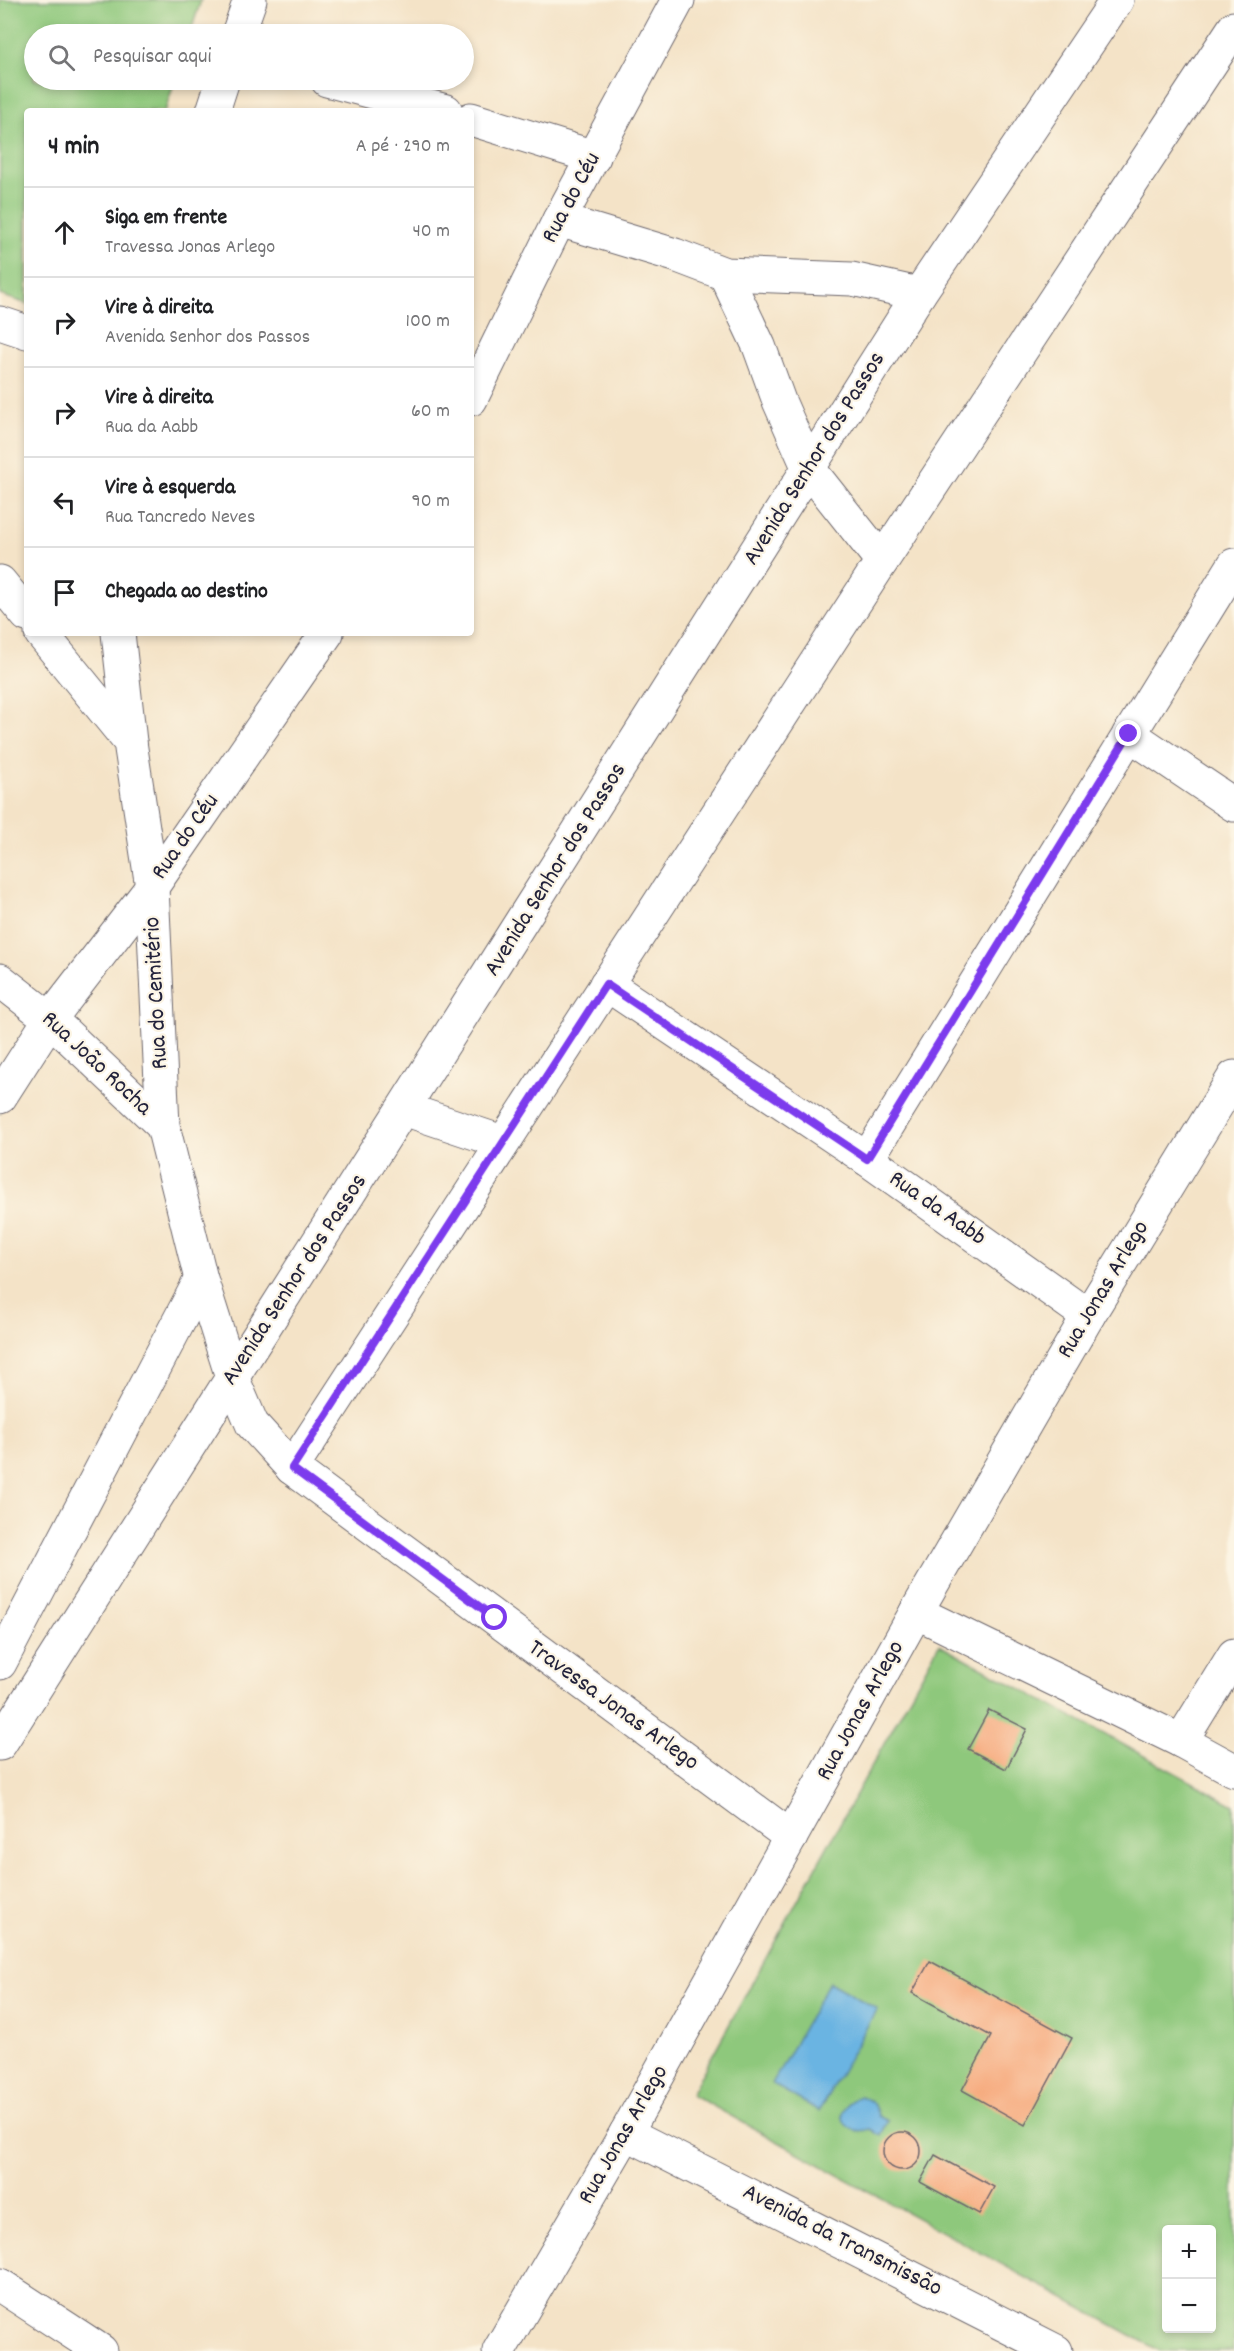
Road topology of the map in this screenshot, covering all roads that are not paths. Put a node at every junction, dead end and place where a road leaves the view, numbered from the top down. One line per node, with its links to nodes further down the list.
1 (250, 0): 4 (street)
2 (678, 0): 11 (street, Rua do Céu)
3 (1108, 4): 14 (street, Avenida Senhor dos Passos)
4 (242, 24)
5 (1234, 28): 19 (street)
6 (220, 90): 8 (street)
7 (365, 90): 9 (street)
8 (214, 108)
9 (434, 108)
10 (474, 120): 11 (street)
11 (594, 156): 12 (street, Rua do Céu)
12 (559, 220): 13 (street); 17 (street, Rua do Céu)
13 (725, 274): 14 (street); 18 (street)
14 (919, 294): 18 (street, Avenida Senhor dos Passos)
15 (0, 323): 16 (street)
16 (24, 331)
17 (474, 393)
18 (809, 470): 19 (street); 35 (street, Avenida Senhor dos Passos)
19 (882, 561): 31 (street)
20 (1234, 565): 26 (street)
21 (0, 582): 22 (street)
22 (24, 611)
23 (43, 636): 27 (street)
24 (118, 636): 27 (street, Rua do Cemitério)
25 (325, 636): 29 (street, Rua do Céu)
26 (1129, 734): 28 (street); 38 (street)
27 (130, 742): 29 (street, Rua do Cemitério)
28 (1234, 805)
29 (152, 887): 32 (street, Rua do Céu); 36 (street, Rua do Cemitério)
30 (0, 980): 32 (street, Rua João Rocha)
31 (606, 984): 37 (street); 38 (street, Rua da Aabb)
32 (50, 1019): 34 (street, Rua do Céu); 36 (street, Rua João Rocha)
33 (1234, 1077): 40 (street, Rua Jonas Arlego)
34 (0, 1097)
35 (404, 1109): 37 (street); 41 (street, Avenida Senhor dos Passos)
36 (163, 1126): 39 (street, Rua do Cemitério)
37 (502, 1142): 42 (street)
38 (867, 1159): 40 (street, Rua da Aabb)
39 (201, 1279): 41 (street, Rua do Cemitério); 45 (street)
40 (1088, 1316): 43 (street, Rua Jonas Arlego)
41 (232, 1377): 42 (street, Travessa Jonas Arlego); 47 (street, Avenida Senhor dos Passos)
42 (292, 1468): 49 (street, Travessa Jonas Arlego)
43 (916, 1612): 46 (street); 49 (street, Rua Jonas Arlego)
44 (1234, 1655): 46 (street)
45 (0, 1663)
46 (1181, 1741): 48 (street)
47 (0, 1744)
48 (1234, 1770)
49 (791, 1838): 50 (street, Rua Jonas Arlego)
50 (626, 2133): 53 (street, Rua Jonas Arlego); 54 (street, Avenida da Transmissão)
51 (0, 2285): 52 (street)
52 (101, 2351)
53 (499, 2351)
54 (1056, 2351)

